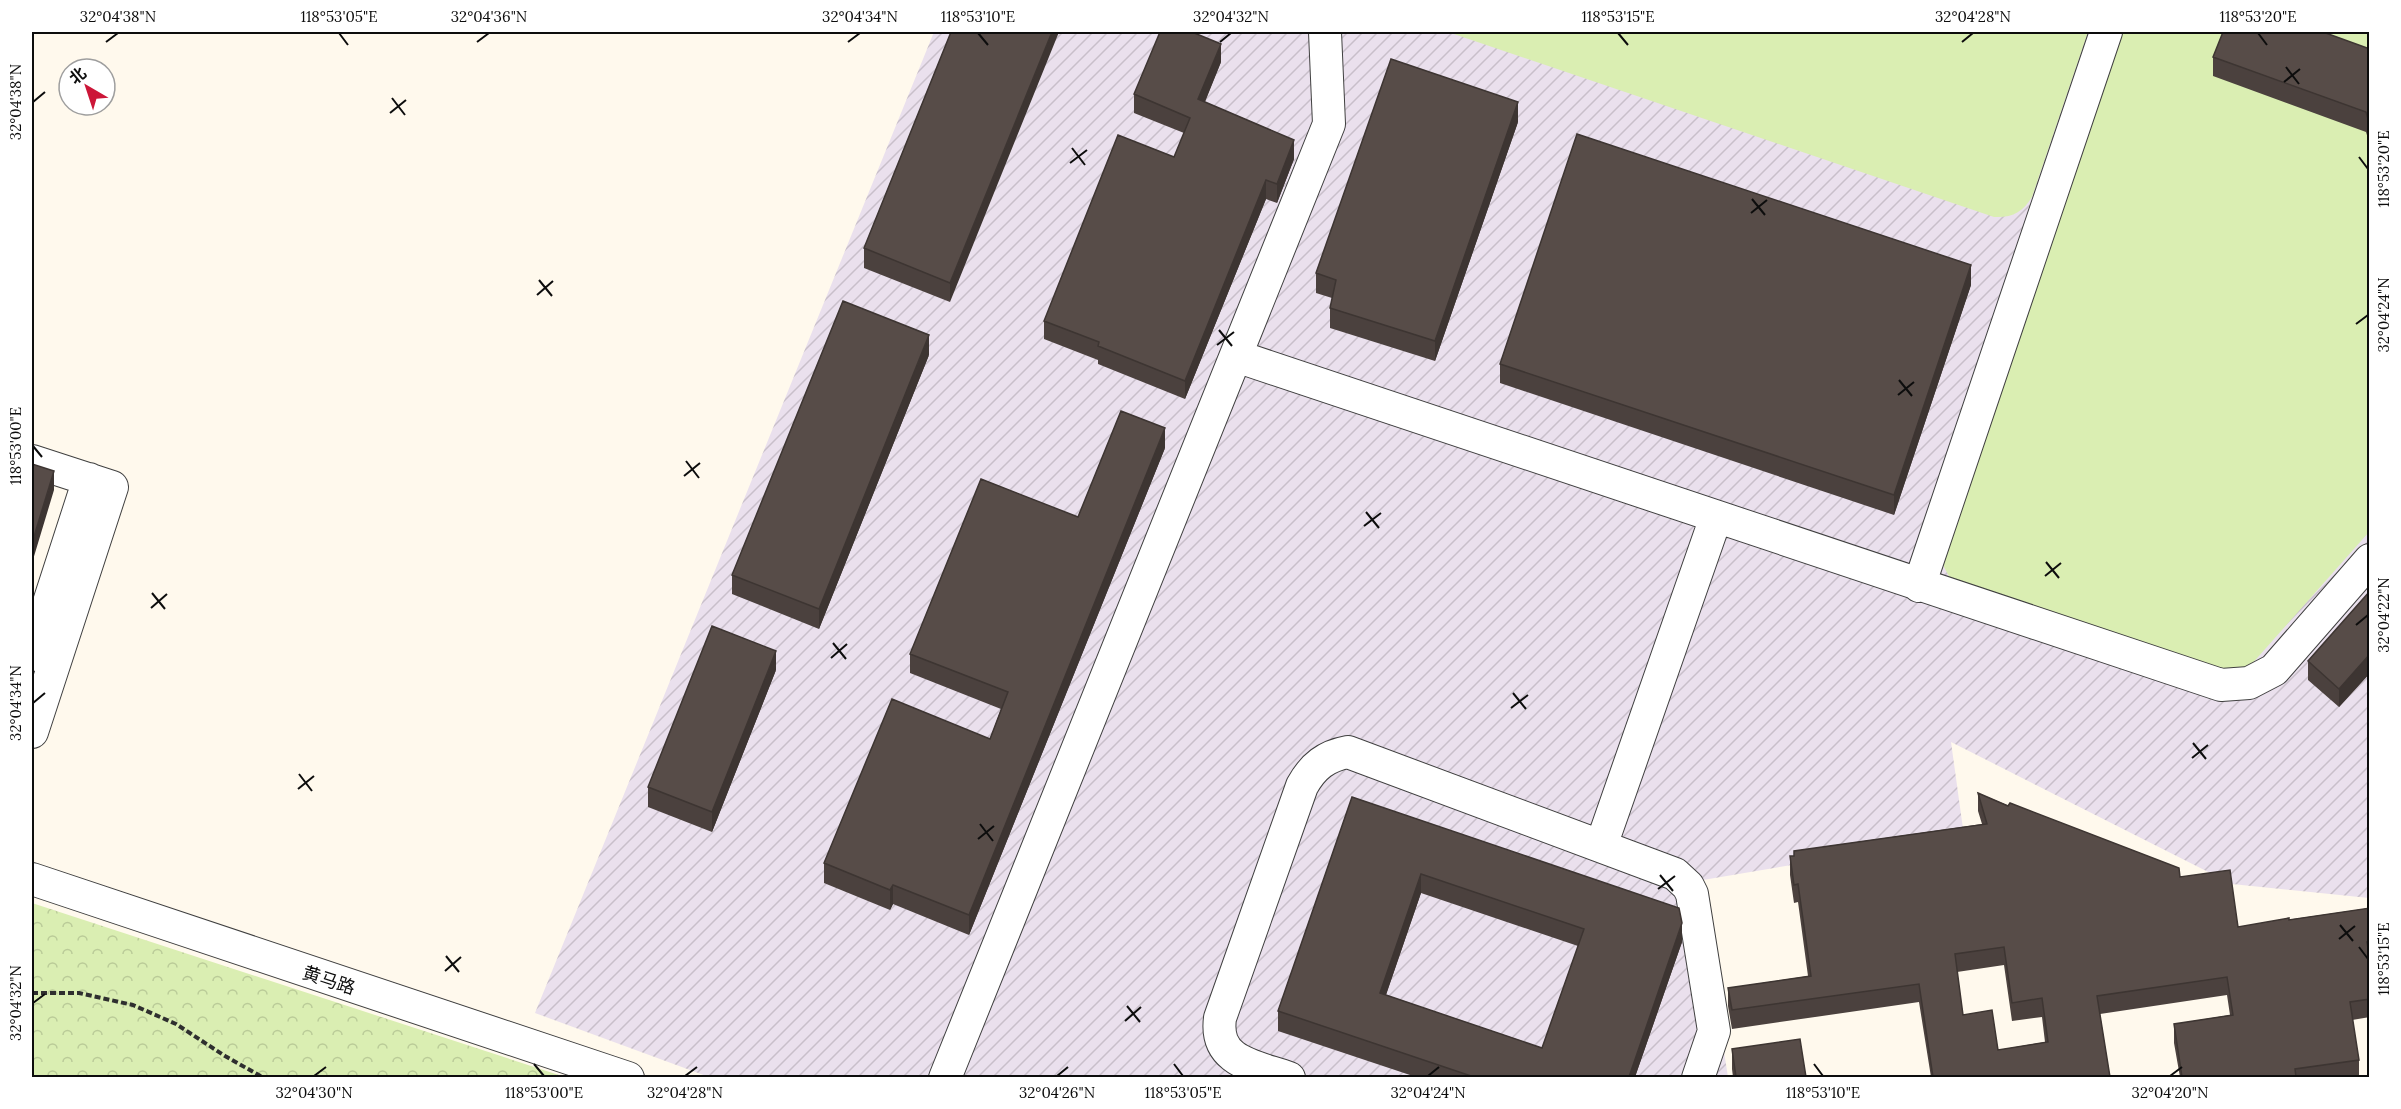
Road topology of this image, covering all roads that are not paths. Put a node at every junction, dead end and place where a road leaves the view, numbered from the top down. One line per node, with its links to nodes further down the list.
1 (1325, 32): 3 (street)
2 (2106, 32): 8 (street)
3 (1236, 356): 6 (street); 14 (street)
4 (32, 461): 5 (street)
5 (89, 479): 9 (street); 10 (street)
6 (1716, 517): 8 (street); 11 (street)
7 (2370, 560): 8 (street)
8 (1919, 586)
9 (32, 655)
10 (32, 732)
11 (1601, 846): 15 (street); 16 (street)
12 (32, 879): 13 (street, 黄马路)
13 (628, 1077)
14 (945, 1077)
15 (1289, 1077)
16 (1698, 1077)

